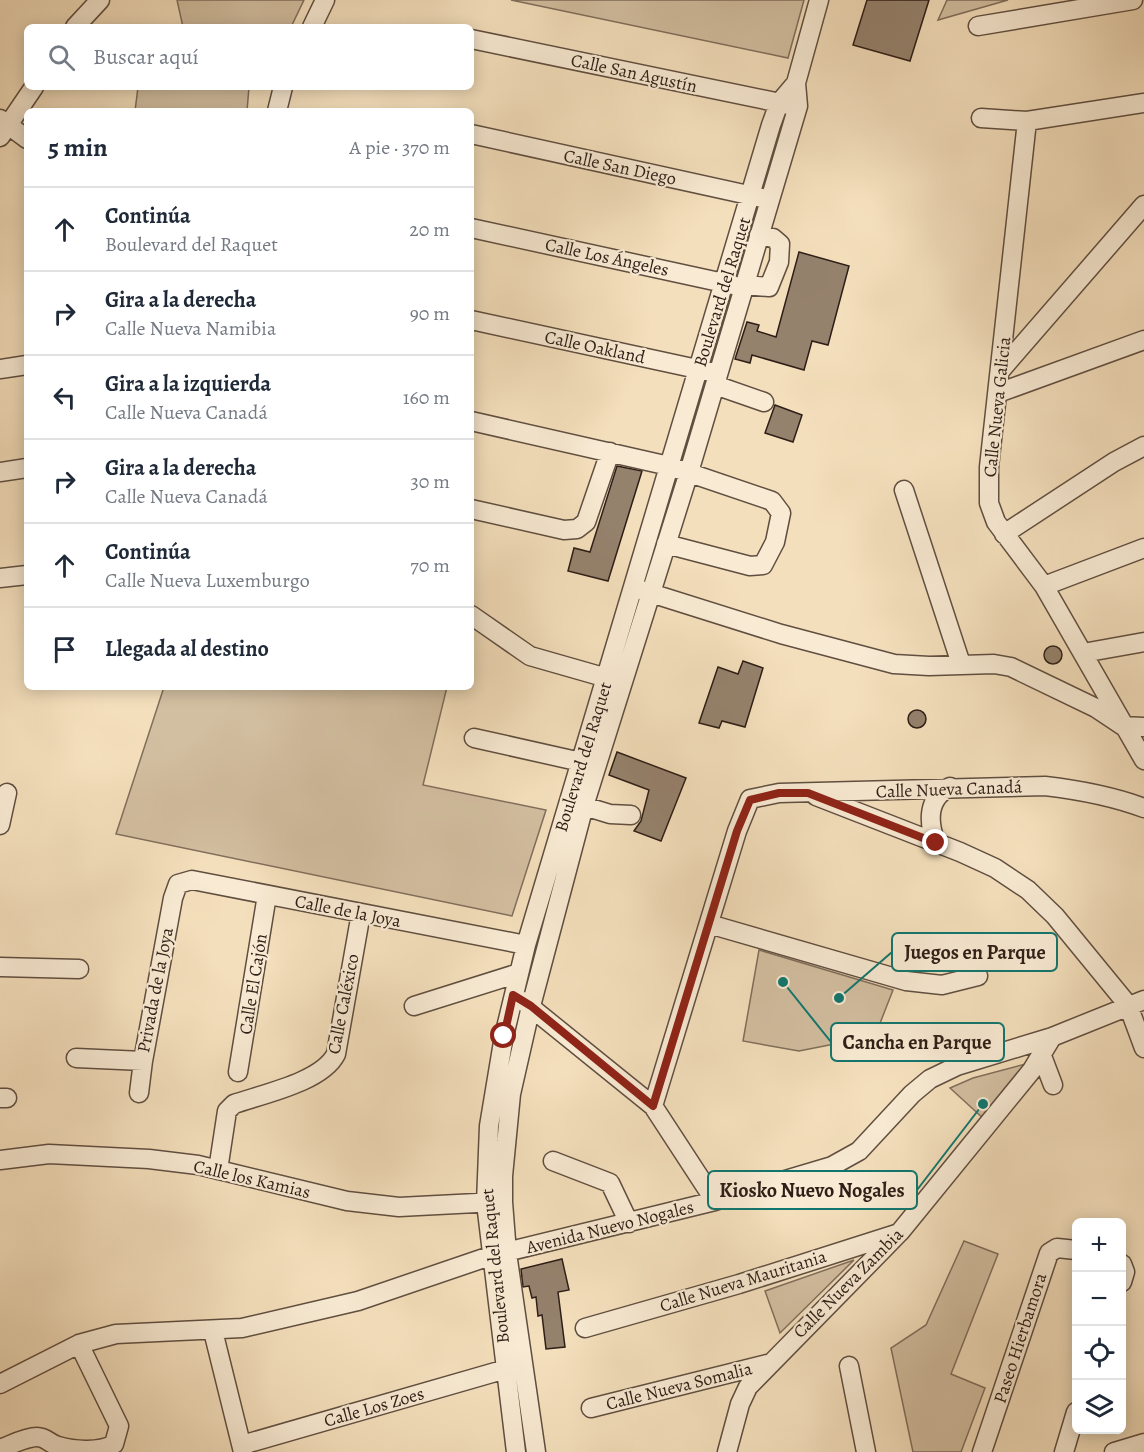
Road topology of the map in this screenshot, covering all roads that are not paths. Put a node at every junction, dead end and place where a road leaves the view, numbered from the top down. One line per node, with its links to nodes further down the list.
1 (100, 0): 5 (street)
2 (325, 0): 6 (street)
3 (819, 0): 9 (street, Boulevard del Raquet)
4 (1133, 0): 7 (street)
5 (78, 24)
6 (313, 24)
7 (978, 26)
8 (474, 40): 12 (street, Calle San Agustín)
9 (796, 83): 12 (street, Boulevard del Raquet); 14 (street, Boulevard del Raquet)
10 (32, 90): 18 (street)
11 (282, 90): 15 (street)
12 (778, 103): 14 (street, Calle San Agustín); 21 (street, Boulevard del Raquet)
13 (1144, 104): 17 (street)
14 (798, 106): 22 (street, Boulevard del Raquet)
15 (278, 108)
16 (981, 118): 17 (street)
17 (1027, 121): 33 (street, Calle Nueva Galicia)
18 (3, 127): 20 (street)
19 (474, 135): 21 (street, Calle San Diego)
20 (24, 138)
21 (751, 195): 22 (street, Calle San Diego); 26 (street, Boulevard del Raquet)
22 (769, 200): 25 (street, Boulevard del Raquet)
23 (1144, 205): 33 (street)
24 (474, 229): 26 (street, Calle Los Ángeles)
25 (759, 235): 27 (street, Boulevard del Raquet); 27 (street, Calle Los Ángeles)
26 (723, 283): 27 (street, Calle Los Ángeles); 32 (street, Boulevard del Raquet)
27 (744, 286): 34 (street, Boulevard del Raquet)
28 (474, 321): 32 (street, Calle Oakland)
29 (1144, 340): 35 (street)
30 (24, 365): 31 (street)
31 (0, 369)
32 (699, 369): 34 (street, Calle Oakland); 40 (street, Boulevard del Raquet)
33 (1000, 371): 35 (street, Calle Nueva Galicia)
34 (717, 379): 36 (street, Calle Oakland); 43 (street, Boulevard del Raquet)
35 (998, 393): 46 (street, Calle Nueva Galicia)
36 (764, 402)
37 (474, 422): 39 (street)
38 (1144, 446): 46 (street)
39 (610, 452): 40 (street); 45 (street)
40 (669, 466): 43 (street); 52 (street, Boulevard del Raquet)
41 (24, 468): 42 (street)
42 (0, 472)
43 (689, 472): 47 (street, Boulevard del Raquet); 47 (street)
44 (904, 490): 56 (street)
45 (474, 510)
46 (1004, 534): 51 (street, Calle Nueva Galicia)
47 (666, 544): 52 (street, Boulevard del Raquet)
48 (1144, 548): 51 (street)
49 (24, 575): 50 (street)
50 (0, 578)
51 (1044, 586): 55 (street, Calle Nueva Galicia)
52 (643, 590): 56 (street); 57 (street, Boulevard del Raquet); 66 (street, Boulevard del Raquet)
53 (474, 617): 57 (street)
54 (1144, 642): 55 (street)
55 (1083, 653): 58 (street, Calle Nueva Galicia)
56 (961, 664): 58 (street)
57 (607, 678): 62 (street, Boulevard del Raquet)
58 (1123, 726): 59 (street); 61 (street, Calle Nueva Galicia)
59 (1144, 728)
60 (474, 738): 62 (street)
61 (1144, 759)
62 (581, 762): 75 (street, Boulevard del Raquet)
63 (950, 788): 65 (street, Calle Nueva Canadá); 67 (street, Calle Nueva Canadá); 70 (street)
64 (7, 793): 69 (street)
65 (808, 793): 70 (street); 74 (street, Calle Nueva Canadá)
66 (584, 807): 68 (street); 83 (street, Boulevard del Raquet)
67 (1144, 808)
68 (631, 815)
69 (0, 825)
70 (936, 843): 81 (street)
71 (175, 890): 72 (street, Calle de la Joya); 88 (street, Privada de la Joya)
72 (267, 895): 73 (street, Calle de la Joya); 89 (street, Calle El Cajón)
73 (361, 913): 75 (street, Calle de la Joya); 95 (street, Calle Caléxico)
74 (709, 924): 79 (street); 92 (street, Calle Nueva Canadá)
75 (526, 945): 78 (street, Boulevard del Raquet)
76 (0, 967): 77 (street)
77 (79, 969)
78 (519, 972): 80 (street, Boulevard del Raquet); 82 (street)
79 (978, 976)
80 (513, 995): 83 (street); 97 (street, Boulevard del Raquet)
81 (1136, 1003): 84 (street, Avenida Nuevo Nogales); 85 (street)
82 (414, 1006)
83 (531, 1006): 92 (street); 97 (street, Boulevard del Raquet)
84 (1052, 1037): 86 (street, Calle Nueva Zambia); 96 (street, Avenida Nuevo Nogales)
85 (1144, 1048)
86 (1042, 1056): 90 (street); 99 (street, Calle Nueva Zambia)
87 (76, 1058): 88 (street, Privada de la Joya)
88 (143, 1061): 91 (street)
89 (238, 1072)
90 (1053, 1085)
91 (139, 1093)
92 (653, 1106): 96 (street)
93 (0, 1160): 95 (street, Calle los Kamias)
94 (554, 1161): 98 (street)
95 (218, 1170): 97 (street, Calle los Kamias)
96 (715, 1201): 98 (street, Avenida Nuevo Nogales)
97 (494, 1202): 101 (street, Boulevard del Raquet)
98 (629, 1223): 101 (street, Avenida Nuevo Nogales)
99 (900, 1232): 102 (street, Calle Nueva Mauritania); 105 (street, Calle Nueva Zambia)
100 (1072, 1250): 119 (street, Paseo Hierbamora)
101 (499, 1255): 103 (street, Avenida Nuevo Nogales); 107 (street, Boulevard del Raquet); 116 (street, Boulevard del Raquet)
102 (585, 1328)
103 (213, 1331): 104 (street, Avenida Nuevo Nogales); 114 (street)
104 (79, 1344): 108 (street, Avenida Nuevo Nogales); 113 (street)
105 (767, 1364): 109 (street, Calle Nueva Somalia); 117 (street, Calle Nueva Zambia)
106 (849, 1366): 118 (street)
107 (506, 1369): 114 (street, Calle Los Zoes); 115 (street, Boulevard del Raquet)
108 (0, 1384)
109 (591, 1408)
110 (1072, 1427): 120 (street)
111 (1144, 1443): 121 (street)
112 (0, 1449): 113 (street)
113 (57, 1449)
114 (243, 1449)
115 (516, 1452)
116 (536, 1452)
117 (727, 1452)
118 (866, 1452)
119 (982, 1452)
120 (1064, 1452)
121 (1113, 1452)

